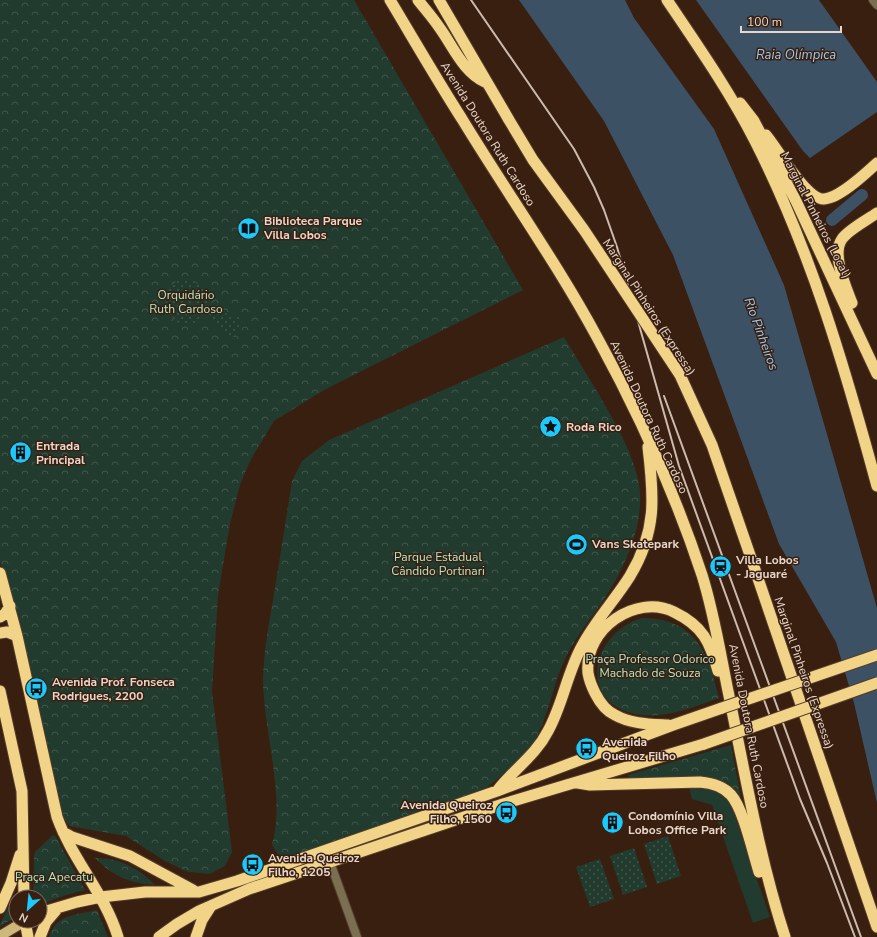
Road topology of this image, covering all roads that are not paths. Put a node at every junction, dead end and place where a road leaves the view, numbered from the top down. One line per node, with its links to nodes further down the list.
1 (390, 0): 11 (highway, Avenida Doutora Ruth Cardoso)
2 (418, 0): 6 (highway)
3 (439, 0): 6 (highway, Marginal Pinheiros (Expressa))
4 (667, 0): 5 (highway)
5 (718, 76): 7 (highway, Marginal Pinheiros (Local)); 12 (highway)
6 (486, 82): 38 (highway, Marginal Pinheiros (Expressa), bridge)
7 (754, 121): 8 (highway); 10 (highway, Marginal Pinheiros (Local))
8 (877, 163)
9 (877, 213): 10 (highway)
10 (877, 372)
11 (648, 440): 21 (highway, Avenida Doutora Ruth Cardoso); 25 (highway)
12 (877, 486)
13 (0, 573): 14 (highway)
14 (10, 606): 15 (highway); 17 (highway)
15 (0, 617)
16 (0, 633): 17 (highway)
17 (17, 636): 26 (highway)
18 (877, 655): 23 (highway, bridge)
19 (877, 683): 24 (highway, bridge)
20 (0, 691): 22 (highway)
21 (728, 691): 23 (highway); 30 (highway, Avenida Doutora Ruth Cardoso)
22 (3, 715): 27 (highway)
23 (673, 725): 25 (highway)
24 (573, 783): 29 (highway); 30 (highway)
25 (497, 791): 28 (highway)
26 (63, 832): 32 (highway); 33 (highway)
27 (22, 847): 31 (highway); 36 (highway)
28 (326, 851): 29 (street); 32 (highway)
29 (330, 862): 34 (highway); 45 (street)
30 (768, 884): 46 (highway, Avenida Doutora Ruth Cardoso)
31 (24, 889)
32 (199, 892): 33 (highway)
33 (101, 897): 35 (highway); 42 (highway)
34 (213, 904): 43 (highway); 44 (highway)
35 (59, 907): 37 (highway); 41 (highway)
36 (0, 908)
37 (48, 910)
38 (877, 927)
39 (12, 929): 40 (main road)
40 (0, 936)
41 (40, 937)
42 (118, 937)
43 (159, 937)
44 (196, 937)
45 (357, 937)
46 (785, 937)

